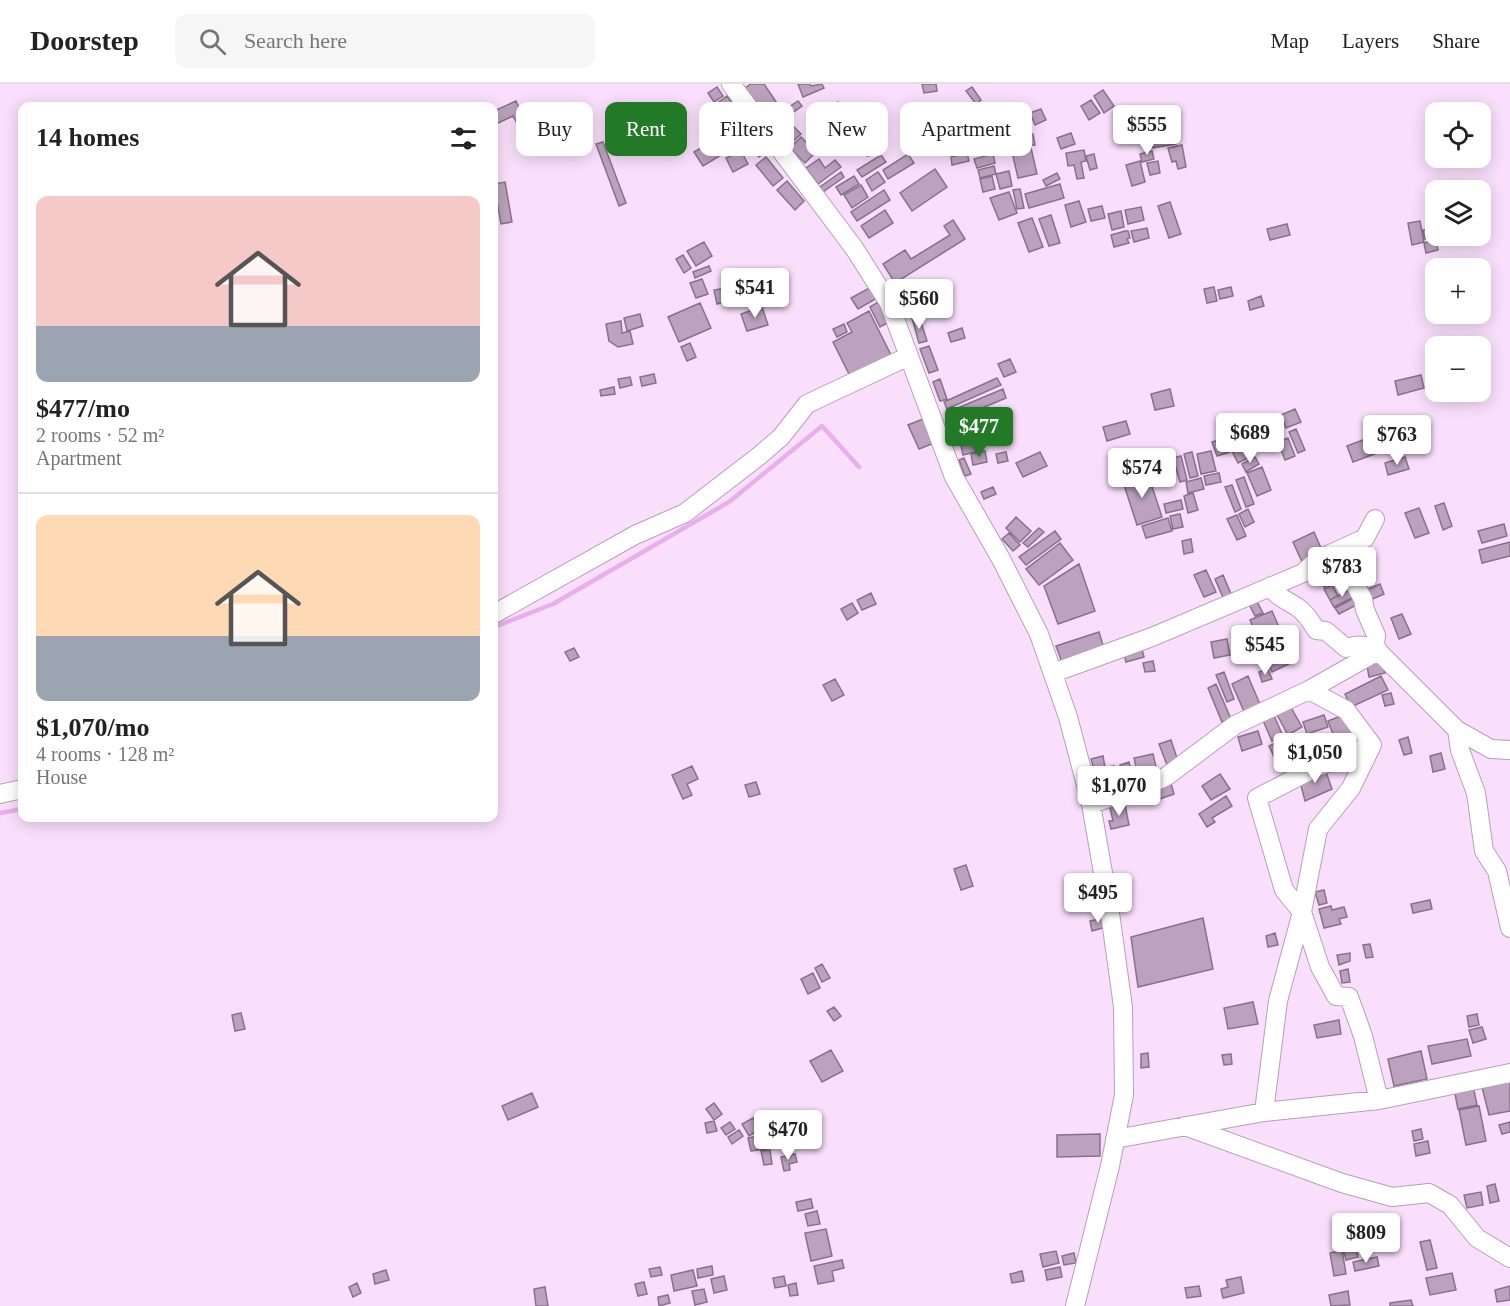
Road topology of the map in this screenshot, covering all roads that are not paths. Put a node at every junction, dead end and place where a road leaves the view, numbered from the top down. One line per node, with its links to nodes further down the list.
1 (731, 84): 2 (street)
2 (909, 356): 6 (street); 8 (street)
3 (1375, 519): 4 (street)
4 (1336, 552): 5 (street); 7 (street)
5 (1270, 586): 7 (street); 8 (street)
6 (498, 612)
7 (1378, 651): 9 (street); 10 (street)
8 (1053, 673): 15 (street)
9 (1309, 690): 11 (street); 15 (street)
10 (1457, 730): 12 (street); 17 (street)
11 (1372, 745): 16 (street); 16 (street)
12 (1510, 750)
13 (18, 790): 14 (street)
14 (0, 794)
15 (1091, 804): 22 (street)
16 (1302, 912): 19 (street); 20 (street)
17 (1510, 928)
18 (1510, 1073): 19 (street)
19 (1379, 1100): 20 (street)
20 (1264, 1112): 21 (street)
21 (1185, 1126): 22 (street); 23 (street)
22 (1115, 1139): 24 (street)
23 (1510, 1258)
24 (1075, 1306)

